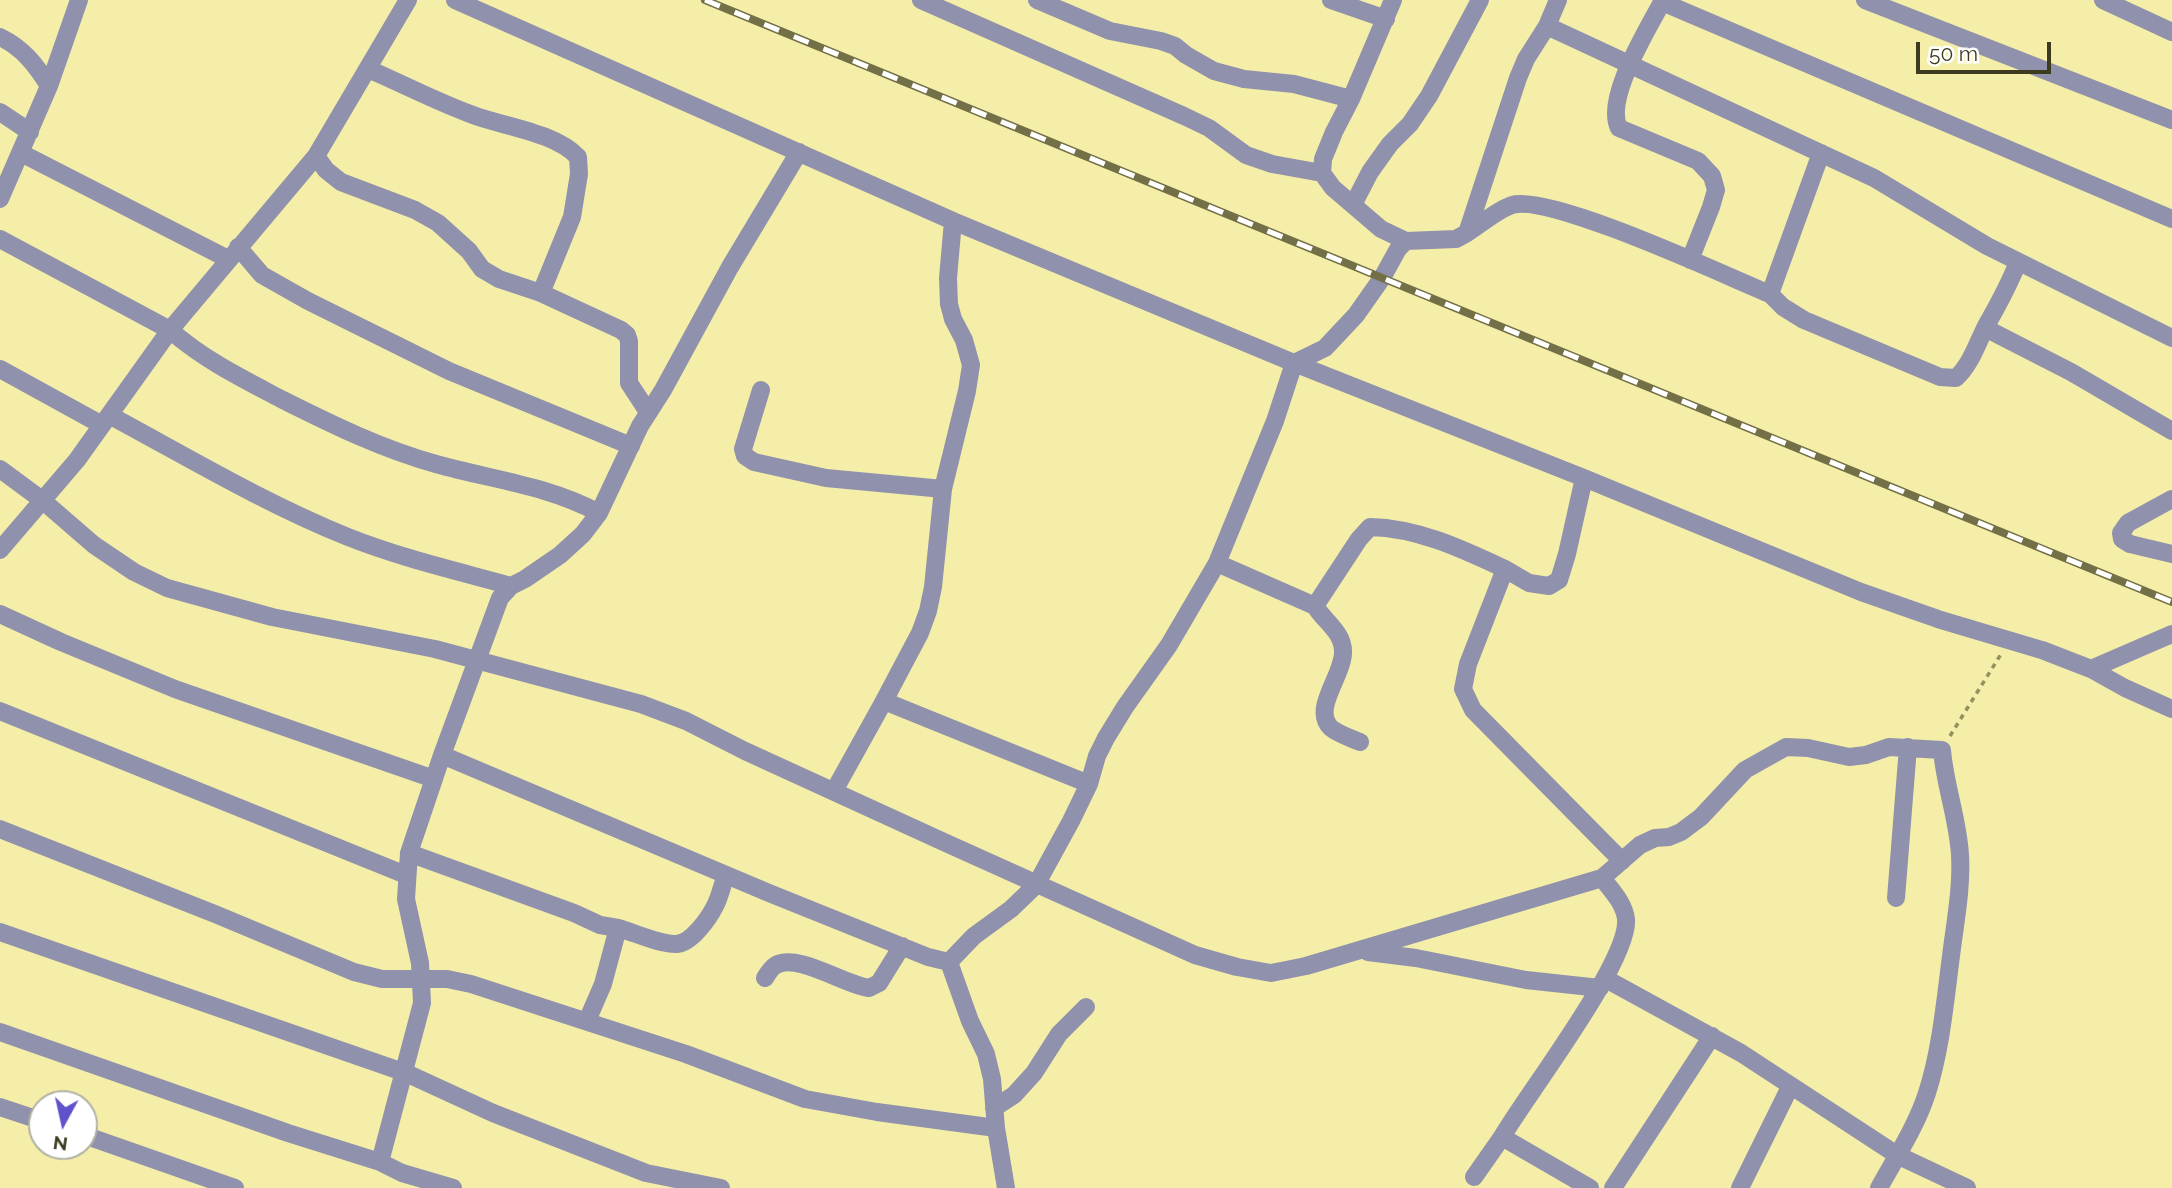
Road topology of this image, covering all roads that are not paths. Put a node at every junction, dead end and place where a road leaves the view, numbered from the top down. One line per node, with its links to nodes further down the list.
1 (79, 0): 19 (street)
2 (408, 0): 18 (street)
3 (456, 0): 24 (street)
4 (921, 0): 28 (street)
5 (1037, 0): 20 (street)
6 (1331, 0): 13 (street)
7 (1393, 0): 13 (street)
8 (1480, 0): 30 (street)
9 (1558, 0): 14 (street)
10 (1865, 0): 22 (street)
11 (2103, 0): 15 (street)
12 (1662, 1): 17 (street); 31 (street)
13 (1386, 19): 20 (street)
14 (1547, 26): 17 (street); 33 (street)
15 (2172, 32)
16 (0, 37): 19 (street)
17 (1629, 65): 26 (street); 37 (street)
18 (368, 68): 27 (street); 39 (street)
19 (49, 86): 23 (street)
20 (1351, 99): 28 (street)
21 (0, 112): 23 (street)
22 (2172, 120)
23 (30, 132): 25 (street)
24 (799, 152): 32 (street); 47 (street)
25 (21, 153): 29 (street); 36 (street)
26 (1821, 153): 38 (street); 40 (street)
27 (316, 156): 36 (street); 39 (street)
28 (1322, 173): 30 (street)
29 (0, 198)
30 (1353, 205): 35 (street)
31 (2172, 219)
32 (953, 221): 44 (street); 53 (street)
33 (1466, 233): 35 (street); 37 (street)
34 (0, 239): 42 (street)
35 (1406, 241): 44 (street)
36 (233, 253): 42 (street); 50 (street)
37 (1690, 260): 40 (street)
38 (2018, 262): 41 (street); 43 (street)
39 (541, 293): 47 (street)
40 (1770, 295): 41 (street)
41 (1985, 328): 49 (street)
42 (170, 330): 48 (street); 56 (street)
43 (2172, 338)
44 (1294, 363): 52 (street); 59 (street)
45 (0, 369): 48 (street)
46 (761, 390): 53 (street)
47 (648, 412): 50 (street)
48 (106, 421): 55 (street); 61 (street)
49 (2172, 431)
50 (631, 446): 56 (street)
51 (0, 469): 55 (street)
52 (1584, 478): 60 (street); 66 (street)
53 (943, 489): 67 (street)
54 (2172, 499): 58 (street)
55 (42, 500): 57 (street); 65 (street)
56 (599, 513): 61 (street)
57 (0, 550)
58 (2172, 554)
59 (1217, 563): 62 (street); 74 (street)
60 (1505, 569): 62 (street); 78 (street)
61 (511, 586): 65 (street)
62 (1315, 606): 70 (street)
63 (0, 614): 73 (street)
64 (2172, 634): 66 (street)
65 (476, 660): 72 (street); 75 (street)
66 (2091, 668): 68 (street)
67 (884, 701): 74 (street); 75 (street)
68 (2172, 709)
69 (0, 711): 79 (street)
70 (1360, 742)
71 (1908, 747): 78 (street); 83 (street); 104 (street)
72 (442, 755): 73 (street); 80 (street)
73 (434, 779): 77 (street)
74 (1088, 784): 82 (street)
75 (834, 791): 82 (street)
76 (0, 829): 89 (street)
77 (409, 853): 79 (street); 84 (street)
78 (1622, 861): 81 (street)
79 (406, 875): 89 (street)
80 (726, 875): 84 (street); 86 (street)
81 (1602, 878): 87 (street); 91 (street)
82 (1037, 885): 87 (street); 88 (street)
83 (1896, 898)
84 (618, 928): 93 (street)
85 (0, 932): 96 (street)
86 (902, 946): 88 (street); 90 (street)
87 (1360, 951): 91 (street)
88 (949, 962): 99 (street)
89 (422, 978): 93 (street); 96 (street)
90 (765, 978)
91 (1603, 983): 95 (street); 102 (street)
92 (1086, 1007): 99 (street)
93 (587, 1021): 101 (street)
94 (0, 1032): 105 (street)
95 (1712, 1036): 97 (street); 113 (street)
96 (405, 1073): 105 (street); 110 (street)
97 (1790, 1087): 104 (street); 114 (street)
98 (0, 1107): 100 (street)
99 (994, 1108): 101 (street)
100 (28, 1116)
101 (996, 1128): 111 (street)
102 (1502, 1137): 106 (street); 112 (street)
103 (98, 1140): 108 (street)
104 (1897, 1155): 115 (street); 116 (street)
105 (380, 1162): 107 (street)
106 (1474, 1177)
107 (403, 1181): 109 (street)
108 (235, 1188)
109 (453, 1188)
110 (720, 1188)
111 (1006, 1188)
112 (1590, 1188)
113 (1613, 1188)
114 (1740, 1188)
115 (1879, 1188)
116 (1967, 1188)

